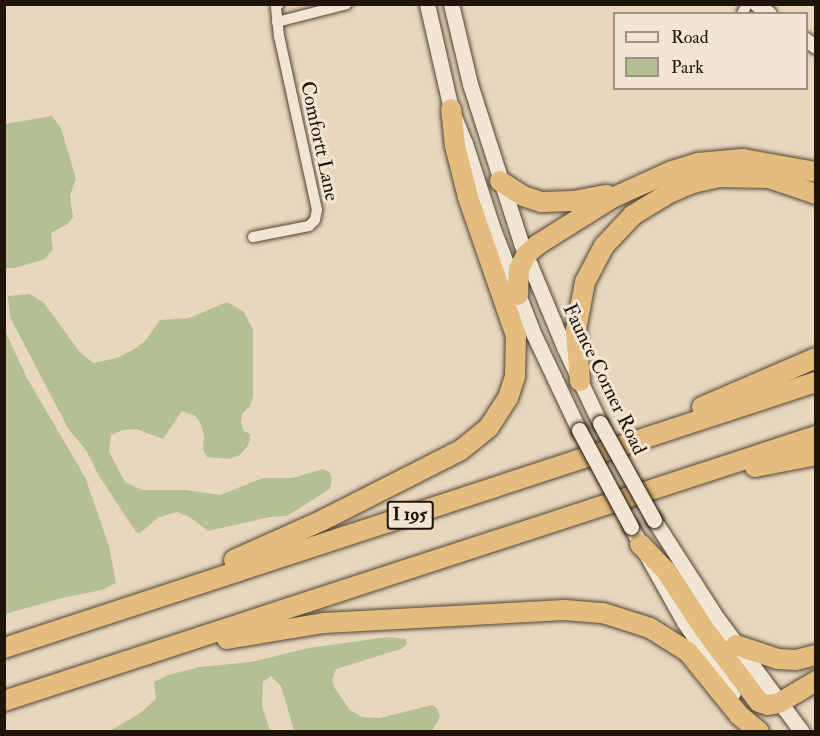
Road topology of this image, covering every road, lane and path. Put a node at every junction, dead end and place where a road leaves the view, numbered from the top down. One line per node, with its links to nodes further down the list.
1 (347, 4): 5 (street)
2 (427, 4): 6 (main road)
3 (451, 4): 8 (main road, Faunce Corner Road)
4 (277, 5): 5 (street, Comfortt Lane)
5 (277, 22): 11 (street, Comfortt Lane)
6 (451, 110): 13 (main road); 22 (highway)
7 (816, 172): 9 (highway)
8 (500, 181): 9 (highway); 12 (main road, Faunce Corner Road)
9 (629, 190): 12 (highway)
10 (816, 194): 15 (highway)
11 (254, 237)
12 (526, 255): 13 (highway); 15 (main road, Faunce Corner Road)
13 (518, 295): 21 (main road, bridge)
14 (816, 358): 18 (highway)
15 (580, 381): 23 (main road, Faunce Corner Road, bridge)
16 (816, 382): 18 (highway, I 195)
17 (816, 435): 20 (highway, I 195)
18 (629, 443): 22 (highway, I 195)
19 (816, 455): 20 (highway)
20 (672, 483): 25 (highway, I 195)
21 (635, 535): 29 (highway); 30 (main road)
22 (156, 598): 24 (highway, I 195)
23 (736, 645): 26 (highway); 29 (main road, Faunce Corner Road)
24 (4, 648)
25 (156, 651): 28 (highway, I 195); 30 (highway)
26 (816, 655)
27 (816, 681): 29 (highway)
28 (4, 701)
29 (779, 703): 31 (main road, Faunce Corner Road)
30 (761, 732)
31 (802, 732)

